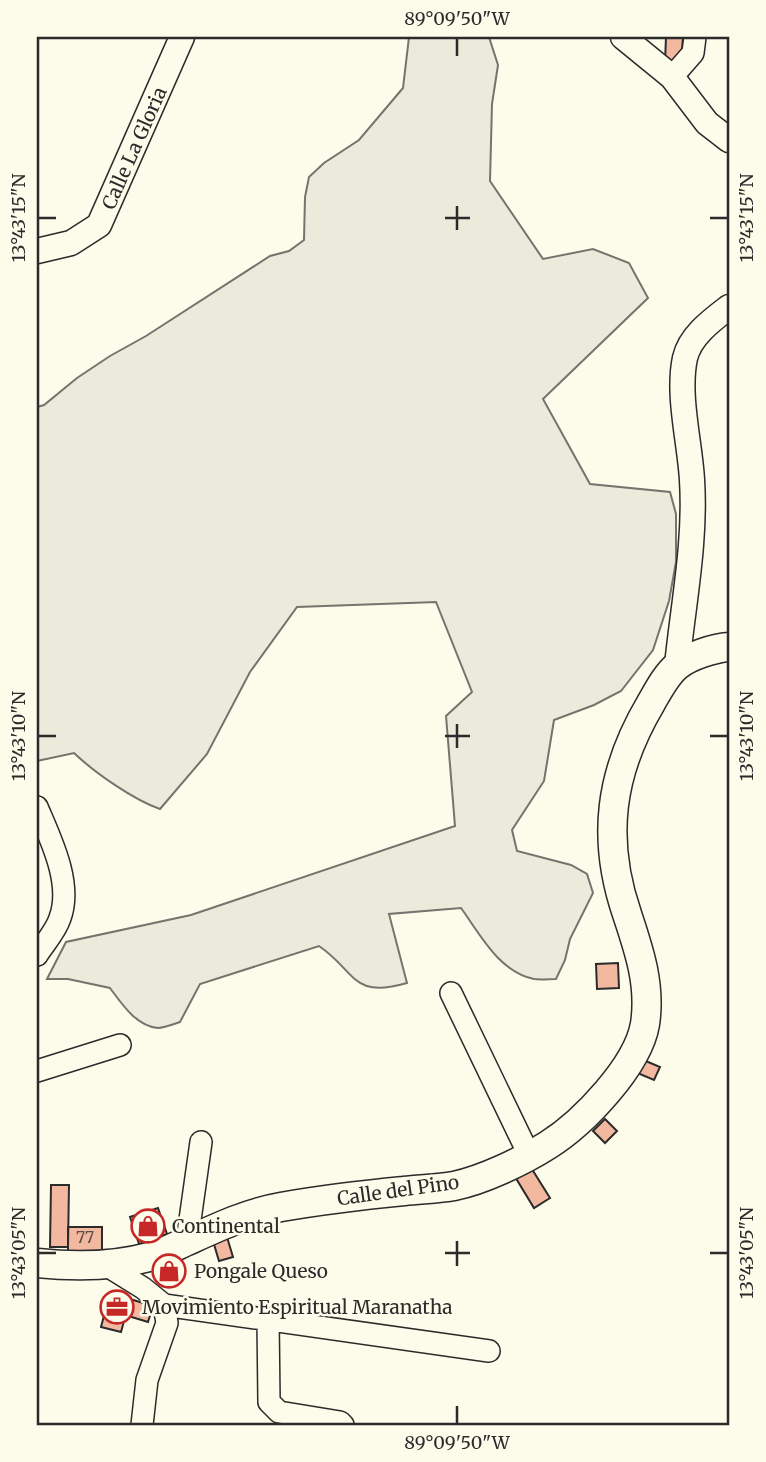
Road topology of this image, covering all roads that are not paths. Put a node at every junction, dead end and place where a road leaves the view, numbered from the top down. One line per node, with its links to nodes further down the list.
1 (623, 37): 4 (street)
2 (695, 37): 4 (street)
3 (180, 41): 6 (street, Calle La Gloria)
4 (672, 78): 5 (street)
5 (729, 140)
6 (37, 251)
7 (729, 307): 9 (street)
8 (729, 647): 9 (main road, Calle del Pino)
9 (677, 666): 16 (main road, Calle del Pino)
10 (37, 807): 11 (street)
11 (37, 956)
12 (451, 993): 16 (street)
13 (120, 1045): 14 (street)
14 (37, 1071)
15 (201, 1142): 17 (street)
16 (530, 1154): 17 (main road, Calle del Pino)
17 (187, 1241): 19 (main road, Calle del Pino)
18 (37, 1263): 19 (main road, Calle del Pino)
19 (106, 1265): 20 (street)
20 (164, 1305): 21 (street); 23 (street)
21 (268, 1319): 22 (street); 24 (street)
22 (489, 1351)
23 (142, 1425)
24 (343, 1425)

